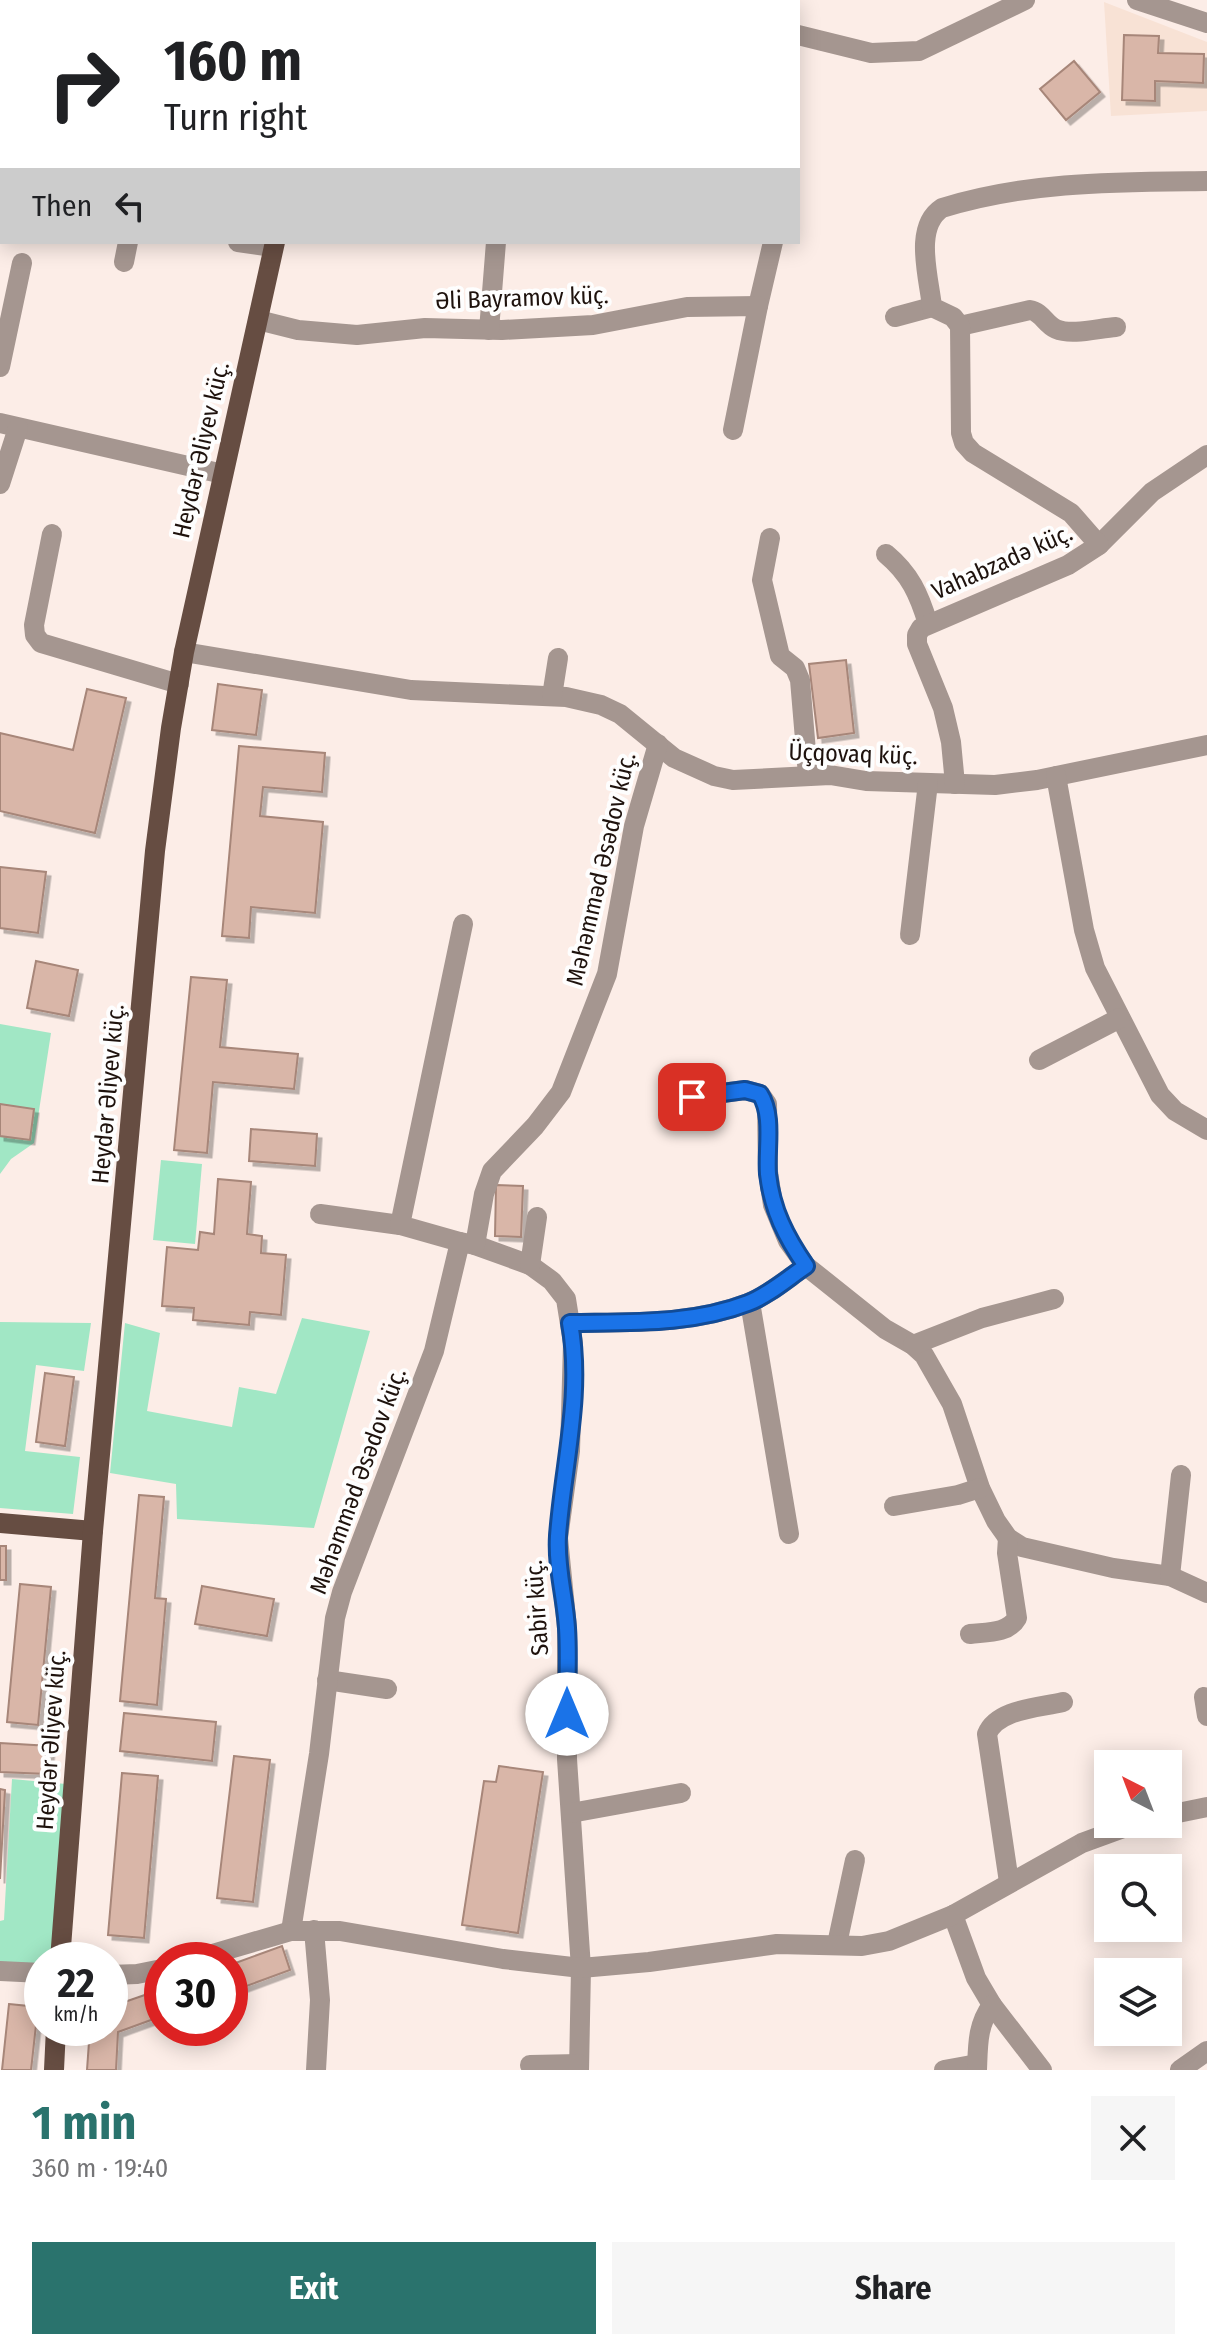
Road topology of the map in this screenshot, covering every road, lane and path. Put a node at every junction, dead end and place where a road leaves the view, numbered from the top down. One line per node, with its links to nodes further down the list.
1 (1137, 0): 3 (street)
2 (1019, 1): 4 (street)
3 (1207, 23)
4 (800, 35)
5 (1207, 181): 11 (street)
6 (496, 244): 16 (street)
7 (773, 244): 10 (street)
8 (274, 245): 13 (main road, Heydər Əliyev küç.)
9 (22, 263): 17 (street)
10 (758, 306): 16 (street, Əli Bayramov küç.); 19 (street)
11 (932, 307): 12 (street); 14 (street)
12 (895, 317)
13 (258, 320): 16 (street, Əli Bayramov küç.); 21 (main road, Heydər Əliyev küç.)
14 (960, 326): 15 (street); 25 (street, Vahabzadə küç.)
15 (1116, 327)
16 (489, 330)
17 (0, 367)
18 (9, 425): 21 (street); 22 (street)
19 (733, 430)
20 (1207, 455): 25 (street)
21 (223, 474): 28 (main road, Heydər Əliyev küç.)
22 (0, 484)
23 (52, 534): 30 (street)
24 (770, 538): 34 (street)
25 (1099, 545): 27 (street, Vahabzadə küç.)
26 (886, 554): 27 (street)
27 (928, 624): 37 (street, Vahabzadə küç.)
28 (184, 652): 30 (main road, Heydər Əliyev küç.); 31 (street, Üçqovaq küç.)
29 (558, 658): 31 (street)
30 (179, 684): 58 (main road, Heydər Əliyev küç.)
31 (552, 696): 32 (street, Üçqovaq küç.)
32 (658, 744): 34 (street, Üçqovaq küç.); 47 (street, Məhəmməd Əsədov küç.)
33 (1207, 745): 35 (street, Üçqovaq küç.)
34 (808, 775): 36 (street, Üçqovaq küç.)
35 (1056, 776): 37 (street, Üçqovaq küç.); 40 (street)
36 (928, 783): 37 (street, Üçqovaq küç.); 39 (street)
37 (955, 784)
38 (463, 924): 46 (street)
39 (910, 935)
40 (1120, 1018): 41 (street); 43 (street)
41 (1039, 1060)
42 (692, 1097): 49 (street)
43 (1207, 1130)
44 (320, 1214): 46 (street)
45 (537, 1217): 48 (street)
46 (400, 1225): 47 (street)
47 (468, 1243): 48 (street, Sabir küç.); 64 (street, Məhəmməd Əsədov küç.)
48 (530, 1265): 52 (street, Sabir küç.)
49 (806, 1266): 51 (street); 53 (street)
50 (1054, 1299): 53 (street)
51 (750, 1302): 52 (street); 59 (street)
52 (570, 1323): 70 (street, Sabir küç.)
53 (913, 1345): 55 (street)
54 (1181, 1475): 61 (street)
55 (980, 1488): 56 (street); 60 (street)
56 (894, 1506)
57 (0, 1523): 58 (main road)
58 (93, 1531): 77 (main road, Heydər Əliyev küç.)
59 (789, 1534)
60 (1008, 1538): 61 (street); 63 (street)
61 (1170, 1576): 62 (street)
62 (1207, 1593)
63 (970, 1634)
64 (327, 1680): 65 (street); 76 (street, Məhəmməd Əsədov küç.)
65 (387, 1689)
66 (1063, 1702): 73 (street)
67 (681, 1793): 70 (street)
68 (1207, 1807): 69 (street)
69 (1182, 1812)
70 (571, 1813): 80 (street, Sabir küç.)
71 (1096, 1838): 73 (street)
72 (855, 1860): 79 (street)
73 (1009, 1882): 74 (street)
74 (953, 1915): 79 (street); 83 (street)
75 (314, 1930): 76 (street); 80 (street); 90 (street)
76 (291, 1931): 78 (street)
77 (61, 1942)
78 (248, 1944)
79 (837, 1944): 80 (street)
80 (581, 1968): 87 (street, Sabir küç.)
81 (0, 1971): 82 (street)
82 (24, 1972)
83 (992, 2005): 88 (street); 92 (street)
84 (55, 2046): 89 (main road)
85 (1207, 2051): 93 (street)
86 (530, 2065): 87 (street)
87 (579, 2067)
88 (977, 2067): 91 (street)
89 (54, 2070)
90 (316, 2070)
91 (944, 2070)
92 (1042, 2070)
93 (1180, 2070)

